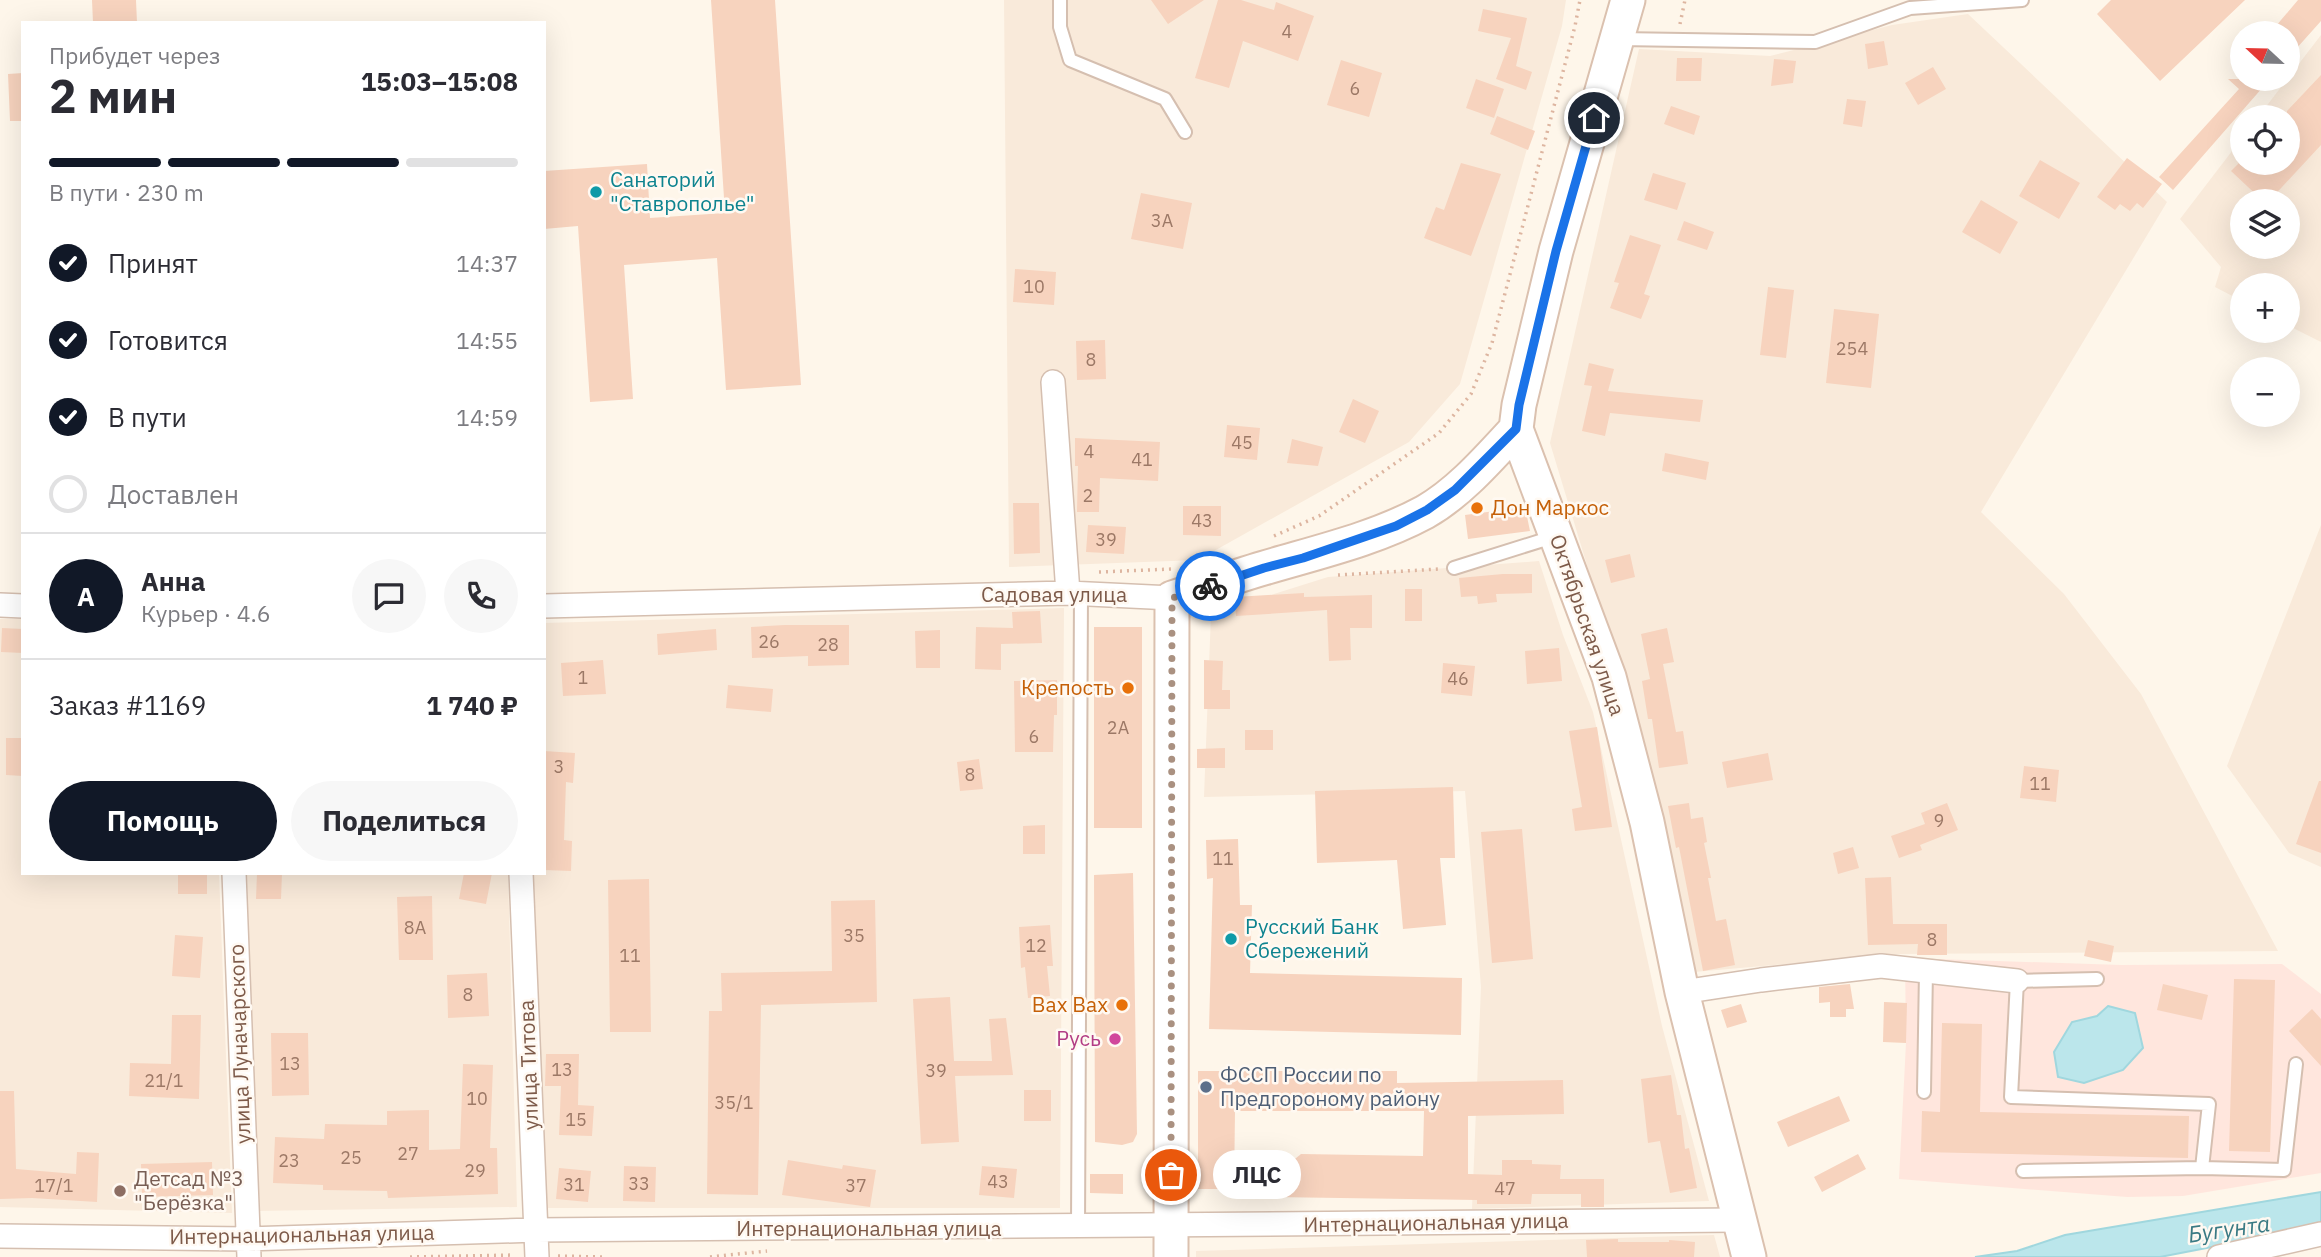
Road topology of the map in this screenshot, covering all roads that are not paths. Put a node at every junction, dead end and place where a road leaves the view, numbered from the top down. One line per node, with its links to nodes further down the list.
1 (1060, 0): 5 (lane)
2 (1628, 0): 4 (main road)
3 (2022, 0): 4 (lane)
4 (1618, 39): 7 (main road)
5 (1185, 132)
6 (1053, 382): 11 (street)
7 (1516, 429): 8 (main road, Октябрьская улица); 10 (main road, Садовая улица)
8 (1557, 536): 9 (lane); 20 (main road, Октябрьская улица)
9 (1454, 568)
10 (1173, 584): 11 (street, Садовая улица); 30 (main road)
11 (1072, 586): 14 (street, Садовая улица); 26 (lane)
12 (0, 605): 13 (street)
13 (21, 606)
14 (546, 606)
15 (234, 875): 31 (street, улица Луначарского)
16 (521, 875): 27 (street, улица Титова)
17 (1926, 971): 19 (street); 20 (street); 22 (lane)
18 (2097, 979): 19 (lane)
19 (2017, 981): 23 (lane)
20 (1682, 992): 25 (main road, Октябрьская улица)
21 (2296, 1063): 23 (lane)
22 (1924, 1092)
23 (2202, 1168): 24 (lane)
24 (2023, 1171)
25 (1738, 1220): 30 (street, Интернациональная улица); 33 (main road, Октябрьская улица)
26 (1079, 1227): 27 (street, Интернациональная улица); 30 (street, Интернациональная улица)
27 (536, 1230): 31 (street, Интернациональная улица); 32 (street, улица Титова)
28 (2321, 1234): 34 (street)
29 (0, 1236): 31 (street, Интернациональная улица)
30 (1171, 1242)
31 (248, 1248)
32 (537, 1256)
33 (1749, 1257)
34 (2219, 1257)

